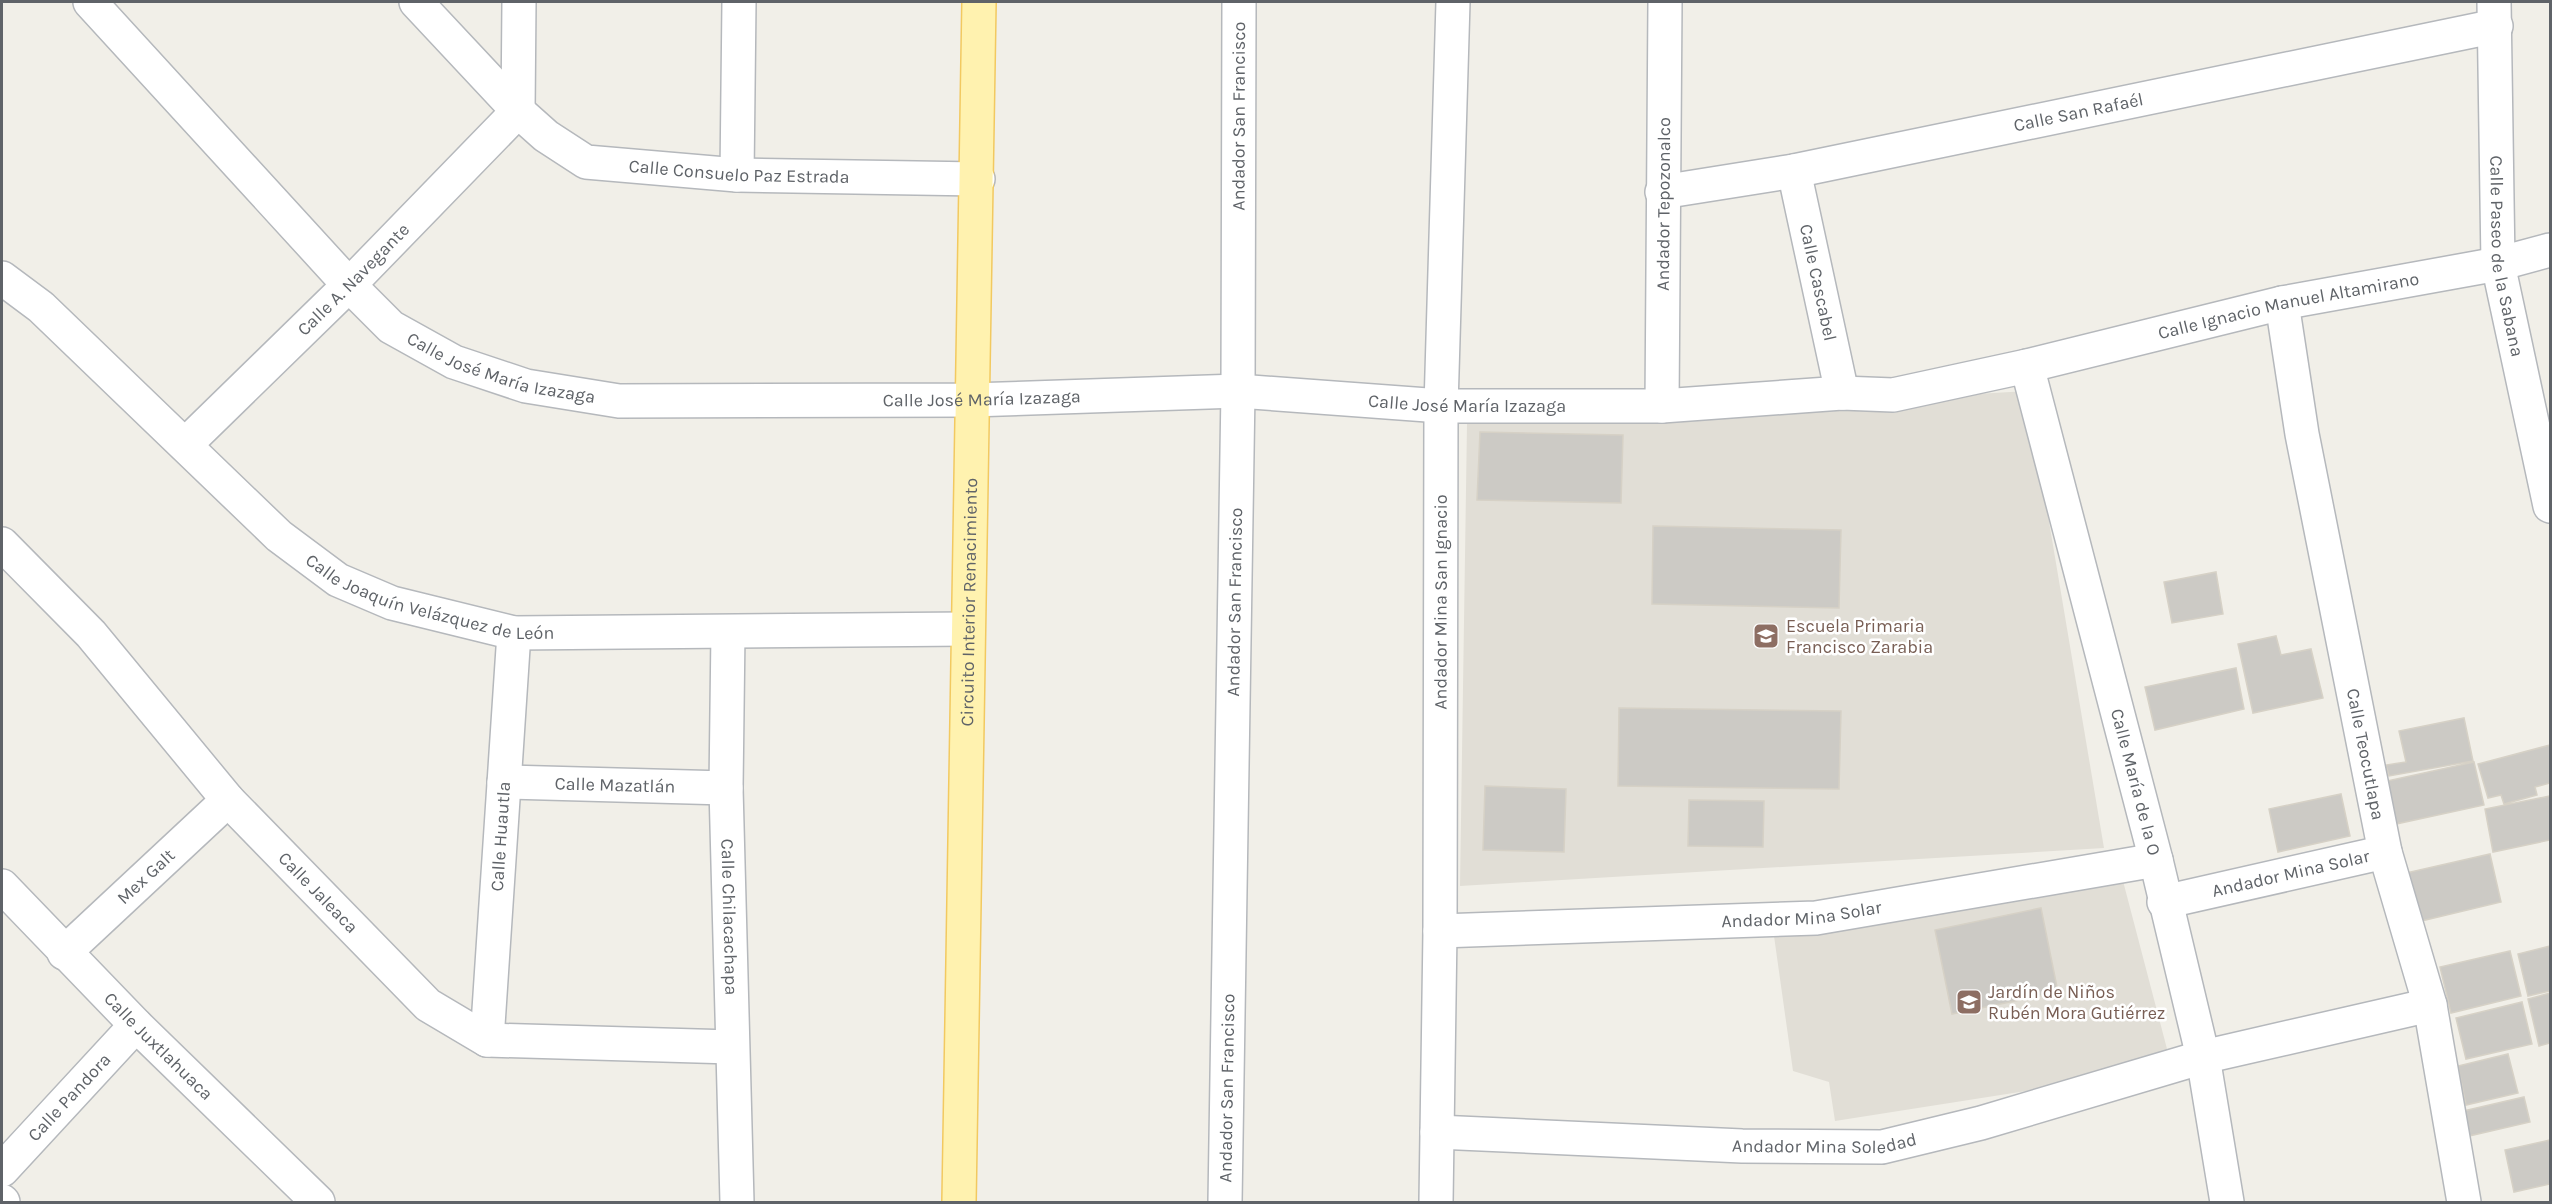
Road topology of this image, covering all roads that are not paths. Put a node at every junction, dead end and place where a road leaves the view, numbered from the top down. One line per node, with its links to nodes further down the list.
1 (90, 2): 18 (street, Calle José María Izazaga)
2 (417, 2): 10 (street, Calle Consuelo Paz Estrada)
3 (519, 2): 10 (street)
4 (739, 2): 12 (street)
5 (979, 2): 13 (main road, Circuito Interior Renacimiento)
6 (1239, 2): 21 (street, Andador San Francisco)
7 (1453, 2): 24 (street, Andador Mina San Ignacio)
8 (1665, 2): 14 (street, Andador Tepozonalco)
9 (2495, 14): 11 (street, Calle San Rafaél); 16 (street, Calle Paseo de la Sabana)
10 (518, 111): 12 (street, Calle Consuelo Paz Estrada); 18 (street, Calle A. Navegante)
11 (1794, 171): 14 (street, Calle San Rafaél); 22 (street, Calle Cascabel)
12 (737, 176): 13 (street, Calle Consuelo Paz Estrada)
13 (978, 179): 23 (main road, Circuito Interior Renacimiento)
14 (1662, 192): 25 (street, Andador Tepozonalco)
15 (2550, 250): 16 (street, Calle Ignacio Manuel Altamirano)
16 (2498, 264): 19 (street, Calle Ignacio Manuel Altamirano); 27 (street, Calle Paseo de la Sabana)
17 (2, 278): 26 (street, Calle Joaquín Velázquez de León)
18 (349, 285): 23 (street, Calle José María Izazaga); 26 (street, Calle A. Navegante)
19 (2282, 303): 20 (street, Calle Ignacio Manuel Altamirano); 35 (street, Calle Teocutlapa)
20 (2027, 366): 22 (street, Calle José María Izazaga); 36 (street, Calle María de la O)
21 (1238, 391): 23 (street, Calle José María Izazaga); 24 (street, Calle José María Izazaga); 51 (street, Andador San Francisco)
22 (1842, 393): 25 (street, Calle José María Izazaga)
23 (971, 400): 29 (main road, Circuito Interior Renacimiento)
24 (1441, 406): 25 (street, Calle José María Izazaga); 39 (street, Andador Mina San Ignacio)
25 (1662, 406)
26 (185, 444): 31 (street, Calle Joaquín Velázquez de León)
27 (2550, 506)
28 (2, 544): 34 (street, Calle Jaleaca)
29 (968, 629): 30 (street, Calle Joaquín Velázquez de León); 50 (main road, Circuito Interior Renacimiento)
30 (728, 632): 31 (street, Calle Joaquín Velázquez de León); 33 (street, Calle Chilacachapa)
31 (514, 633): 32 (street, Calle Huautla)
32 (504, 782): 33 (street, Calle Mazatlán); 43 (street, Calle Huautla)
33 (726, 788): 44 (street, Calle Chilacachapa)
34 (228, 800): 40 (street, Mex Galt); 43 (street, Calle Jaleaca)
35 (2385, 852): 38 (street, Andador Mina Solar); 41 (street, Calle Teocutlapa)
36 (2156, 860): 38 (street, Calle María de la O); 39 (street, Andador Mina Solar)
37 (2, 886): 40 (street, Calle Juxtlahuaca)
38 (2164, 902): 45 (street, Calle María de la O)
39 (1440, 931): 46 (street, Andador Mina San Ignacio)
40 (64, 953): 42 (street, Calle Juxtlahuaca)
41 (2430, 1005): 45 (street, Andador Mina Soledad); 54 (street, Calle Teocutlapa)
42 (136, 1025): 47 (street, Calle Pandora); 48 (street, Calle Juxtlahuaca)
43 (487, 1040): 44 (street, Calle Jaleaca)
44 (732, 1047): 49 (street, Calle Chilacachapa)
45 (2203, 1057): 46 (street, Andador Mina Soledad); 53 (street, Calle María de la O)
46 (1437, 1132): 52 (street, Andador Mina San Ignacio)
47 (2, 1170)
48 (318, 1203)
49 (737, 1203)
50 (960, 1203)
51 (1225, 1203)
52 (1436, 1203)
53 (2227, 1203)
54 (2464, 1203)

